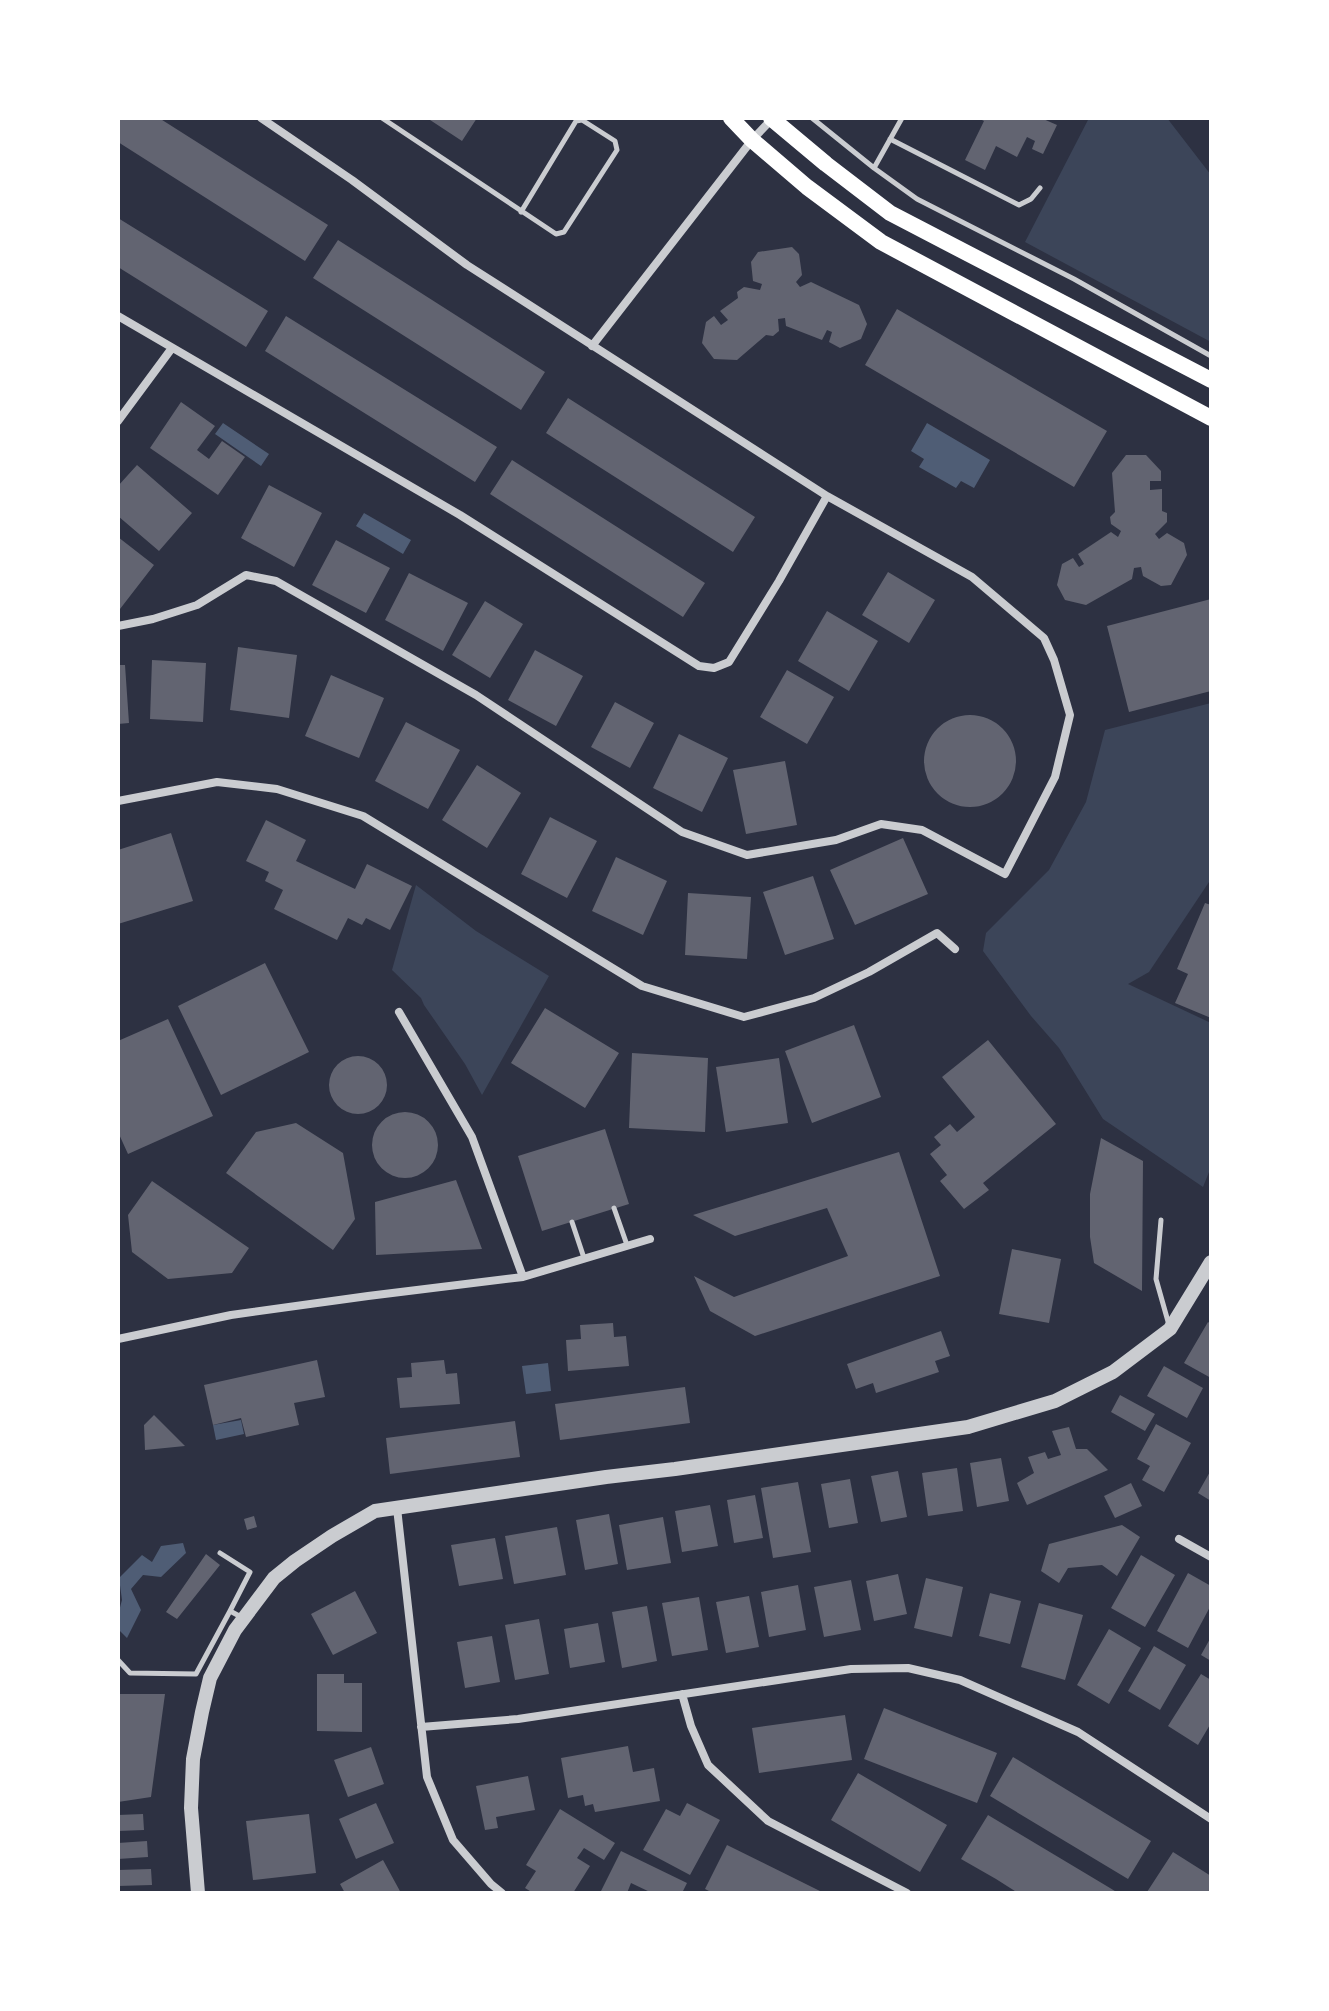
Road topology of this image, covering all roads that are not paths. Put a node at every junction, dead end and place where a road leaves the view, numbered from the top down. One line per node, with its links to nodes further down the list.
1 (261, 118): 13 (street)
2 (382, 118): 11 (lane)
3 (731, 118): 8 (main road)
4 (772, 118): 8 (street); 16 (main road)
5 (812, 118): 9 (lane)
6 (902, 118): 7 (lane)
7 (890, 139): 9 (lane); 10 (lane)
8 (752, 140): 13 (street); 17 (main road)
9 (874, 168): 15 (lane)
10 (1040, 188)
11 (521, 212): 11 (lane)
12 (118, 316): 14 (street)
13 (592, 346): 19 (street)
14 (172, 348): 18 (street); 19 (street)
15 (1211, 356)
16 (1211, 380)
17 (1211, 418)
18 (118, 421)
19 (827, 496): 20 (street)
20 (118, 626)
21 (118, 801): 22 (street)
22 (955, 949)
23 (399, 1012): 31 (street)
24 (614, 1208): 28 (lane)
25 (1161, 1220): 32 (lane)
26 (572, 1222): 29 (lane)
27 (650, 1239): 28 (street)
28 (628, 1247): 29 (street)
29 (584, 1258): 31 (street)
30 (1211, 1262): 32 (street)
31 (523, 1277): 33 (street)
32 (1170, 1329): 34 (street)
33 (118, 1339)
34 (397, 1508): 39 (street); 42 (street)
35 (1179, 1539): 37 (street)
36 (220, 1553): 38 (lane)
37 (1211, 1557)
38 (230, 1611): 39 (lane); 40 (lane)
39 (244, 1618): 44 (street)
40 (118, 1660)
41 (682, 1694): 42 (street); 43 (street); 46 (street)
42 (421, 1727): 45 (street)
43 (1211, 1819)
44 (198, 1893)
45 (502, 1893)
46 (907, 1893)

